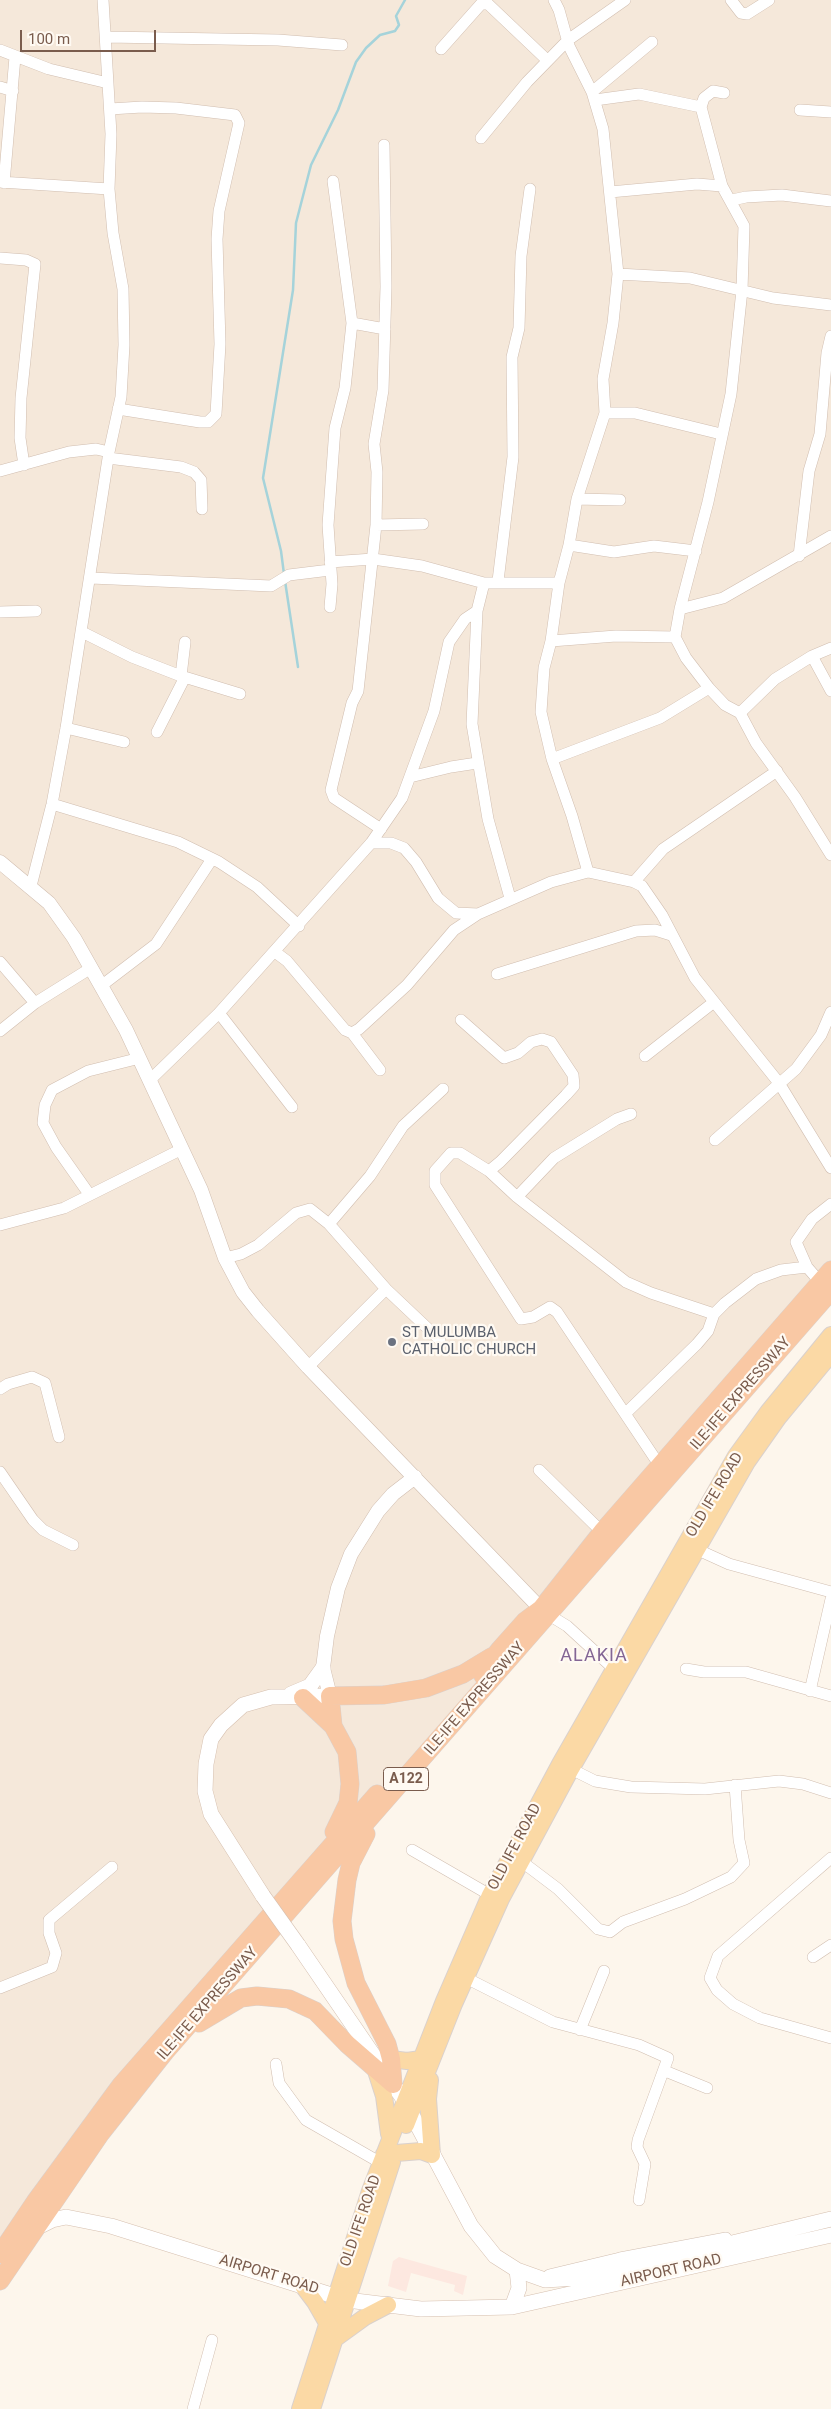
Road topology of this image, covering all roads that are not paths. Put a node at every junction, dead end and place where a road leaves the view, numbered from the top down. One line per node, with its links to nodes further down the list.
1 (103, 0): 6 (street)
2 (554, 0): 7 (street)
3 (625, 0): 7 (street)
4 (731, 0): 5 (street)
5 (769, 0)
6 (106, 37): 9 (street); 14 (street)
7 (568, 40): 13 (street); 18 (street)
8 (652, 42): 18 (street)
9 (342, 45)
10 (442, 49): 13 (street)
11 (0, 50): 12 (street)
12 (15, 57): 14 (street); 16 (street)
13 (547, 60): 23 (street)
14 (108, 83): 20 (street)
15 (0, 88): 16 (street)
16 (12, 90): 26 (street)
17 (724, 93): 19 (street)
18 (593, 96): 19 (street); 30 (street)
19 (701, 107): 27 (street)
20 (110, 110): 28 (street); 40 (street)
21 (800, 110): 22 (street)
22 (831, 112)
23 (481, 138)
24 (384, 145): 38 (street)
25 (333, 181): 37 (street)
26 (2, 182): 28 (street)
27 (722, 186): 30 (street); 31 (street)
28 (109, 189): 40 (street)
29 (530, 189): 60 (street)
30 (610, 192): 34 (street)
31 (732, 200): 32 (street); 35 (street)
32 (831, 201)
33 (0, 258): 46 (street)
34 (618, 274): 35 (street); 41 (street)
35 (742, 290): 36 (street); 43 (street)
36 (831, 306)
37 (352, 323): 38 (street); 58 (street)
38 (384, 329): 52 (street)
39 (831, 336): 44 (street)
40 (118, 409): 45 (street)
41 (604, 413): 43 (street); 48 (street)
42 (831, 427): 44 (street)
43 (721, 434): 55 (street)
44 (820, 434): 56 (street)
45 (109, 455): 46 (street); 50 (street); 59 (street)
46 (24, 465): 47 (street)
47 (0, 471)
48 (577, 499): 49 (street); 54 (street)
49 (620, 500)
50 (202, 509)
51 (423, 524): 52 (street)
52 (376, 525): 57 (street)
53 (831, 536): 56 (street)
54 (569, 545): 55 (street); 62 (street)
55 (696, 551): 65 (street)
56 (799, 556): 65 (street)
57 (373, 559): 58 (street); 61 (street); 87 (street)
58 (330, 566): 59 (street); 63 (street)
59 (91, 578): 68 (street)
60 (498, 582): 61 (street); 62 (street)
61 (484, 583): 64 (street)
62 (559, 583): 70 (street)
63 (330, 607)
64 (477, 610): 83 (street); 85 (street)
65 (680, 610): 69 (street)
66 (36, 611): 67 (street)
67 (0, 612)
68 (82, 632): 74 (street); 79 (street)
69 (675, 637): 70 (street); 75 (street)
70 (551, 641): 82 (street)
71 (185, 642): 74 (street)
72 (831, 648): 73 (street)
73 (812, 656): 76 (street); 78 (street)
74 (181, 676): 77 (street); 80 (street)
75 (709, 688): 78 (street); 82 (street)
76 (831, 691)
77 (240, 694)
78 (740, 713): 84 (street)
79 (66, 728): 81 (street); 86 (street)
80 (157, 732)
81 (124, 742)
82 (552, 759): 92 (street)
83 (477, 763): 85 (street); 95 (street)
84 (777, 772): 89 (street); 93 (street)
85 (410, 777): 87 (street)
86 (52, 804): 90 (street); 94 (street)
87 (381, 828): 88 (street)
88 (372, 843): 96 (street); 98 (street)
89 (831, 855)
90 (212, 859): 98 (street); 105 (street)
91 (0, 862): 94 (street)
92 (588, 872): 93 (street); 95 (street)
93 (634, 882): 100 (street)
94 (31, 886): 103 (street)
95 (510, 898): 97 (street)
96 (456, 913): 97 (street); 99 (street)
97 (478, 914): 99 (street)
98 (299, 926): 101 (street)
99 (454, 930): 112 (street)
100 (671, 934): 104 (street); 106 (street)
101 (275, 952): 109 (street); 112 (street)
102 (0, 962): 107 (street)
103 (91, 968): 105 (street); 107 (street)
104 (496, 974)
105 (101, 986): 114 (street)
106 (714, 1002): 113 (street); 117 (street)
107 (36, 1003): 111 (street)
108 (831, 1012): 117 (street)
109 (219, 1013): 116 (street); 119 (street)
110 (461, 1020): 124 (street)
111 (0, 1031)
112 (352, 1032): 115 (street)
113 (645, 1056)
114 (140, 1058): 116 (street); 125 (street)
115 (380, 1070)
116 (150, 1080): 122 (street)
117 (779, 1083): 121 (street); 123 (street)
118 (443, 1089): 128 (street)
119 (292, 1107)
120 (631, 1114): 126 (street)
121 (715, 1140)
122 (180, 1150): 125 (street); 130 (street)
123 (831, 1168)
124 (489, 1171): 126 (street); 140 (street)
125 (89, 1194): 129 (street)
126 (517, 1197): 134 (street)
127 (831, 1204): 131 (street)
128 (329, 1224): 130 (street); 133 (street)
129 (0, 1225)
130 (225, 1258): 138 (street)
131 (807, 1267): 132 (street); 134 (street)
132 (827, 1281): 143 (highway, ILE-IFE EXPRESSWAY / A122); 153 (highway, ILE-IFE EXPRESSWAY / A122)
133 (386, 1289): 136 (street); 138 (street)
134 (714, 1314): 140 (street)
135 (831, 1335): 154 (main road, OLD IFE ROAD)
136 (440, 1340)
137 (831, 1354): 150 (main road, OLD IFE ROAD)
138 (308, 1366): 142 (street)
139 (0, 1389): 141 (street)
140 (626, 1413): 143 (street)
141 (59, 1437)
142 (398, 1460): 146 (street); 147 (street)
143 (660, 1466): 148 (highway, ILE-IFE EXPRESSWAY / A122)
144 (539, 1470): 148 (street)
145 (0, 1472): 149 (street)
146 (415, 1478): 147 (street); 153 (street)
147 (394, 1494): 156 (street)
148 (602, 1532): 153 (highway, ILE-IFE EXPRESSWAY / A122)
149 (73, 1545)
150 (696, 1550): 151 (street); 154 (main road, OLD IFE ROAD)
151 (831, 1592)
152 (831, 1600): 159 (street)
153 (545, 1612): 155 (highway, ILE-IFE EXPRESSWAY / A122); 158 (street); 166 (highway, ILE-IFE EXPRESSWAY / A122)
154 (635, 1645): 158 (main road, OLD IFE ROAD); 165 (main road, OLD IFE ROAD)
155 (496, 1654): 160 (highway); 173 (highway, ILE-IFE EXPRESSWAY / A122)
156 (323, 1668): 160 (street); 162 (main road)
157 (686, 1669): 159 (street)
158 (614, 1670): 174 (main road, OLD IFE ROAD)
159 (810, 1691): 161 (street)
160 (330, 1696): 163 (main road); 164 (highway)
161 (831, 1696)
162 (285, 1697): 163 (main road); 188 (main road, bridge)
163 (303, 1698): 164 (highway)
164 (333, 1726): 173 (highway)
165 (571, 1769): 167 (street); 171 (main road, OLD IFE ROAD)
166 (402, 1783): 182 (highway, ILE-IFE EXPRESSWAY / A122); 183 (highway)
167 (735, 1785): 168 (street); 171 (street)
168 (831, 1793)
169 (412, 1850): 174 (street)
170 (831, 1858): 181 (street)
171 (521, 1861): 178 (main road, OLD IFE ROAD)
172 (112, 1867): 179 (street)
173 (310, 1868): 198 (highway, ILE-IFE EXPRESSWAY / A122)
174 (490, 1895): 184 (main road, OLD IFE ROAD)
175 (831, 1945): 176 (street)
176 (813, 1957)
177 (604, 1971): 180 (street)
178 (466, 1978): 180 (street); 184 (main road, OLD IFE ROAD)
179 (0, 1988)
180 (580, 2030): 187 (street)
181 (831, 2038)
182 (165, 2052): 186 (highway); 195 (highway, ILE-IFE EXPRESSWAY / A122)
183 (391, 2058): 184 (main road); 188 (highway)
184 (426, 2061): 190 (main road, OLD IFE ROAD); 192 (main road)
185 (276, 2064): 191 (street)
186 (376, 2071): 188 (highway); 191 (main road)
187 (665, 2071): 189 (street); 193 (street)
188 (393, 2084): 190 (main road)
189 (707, 2088)
190 (408, 2106): 191 (main road, OLD IFE ROAD); 192 (main road)
191 (388, 2152): 192 (main road); 203 (main road, OLD IFE ROAD)
192 (432, 2155): 199 (main road)
193 (639, 2200)
194 (831, 2218): 197 (main road, AIRPORT ROAD); 200 (street)
195 (33, 2230): 201 (highway, ILE-IFE EXPRESSWAY / A122); 202 (main road, AIRPORT ROAD)
196 (831, 2235): 197 (main road, AIRPORT ROAD)
197 (752, 2246): 200 (main road, AIRPORT ROAD); 205 (main road, AIRPORT ROAD)
198 (0, 2254)
199 (517, 2270): 200 (main road, AIRPORT ROAD); 205 (main road)
200 (537, 2278)
201 (0, 2281)
202 (303, 2286): 203 (main road, AIRPORT ROAD); 206 (main road)
203 (342, 2298): 204 (main road, AIRPORT ROAD); 206 (main road, OLD IFE ROAD); 207 (main road, OLD IFE ROAD)
204 (388, 2305): 205 (main road, AIRPORT ROAD); 207 (main road)
205 (512, 2307)
206 (327, 2323): 210 (main road, OLD IFE ROAD)
207 (336, 2338): 211 (main road, OLD IFE ROAD)
208 (212, 2340): 209 (street)
209 (193, 2409)
210 (300, 2409)
211 (312, 2409)

